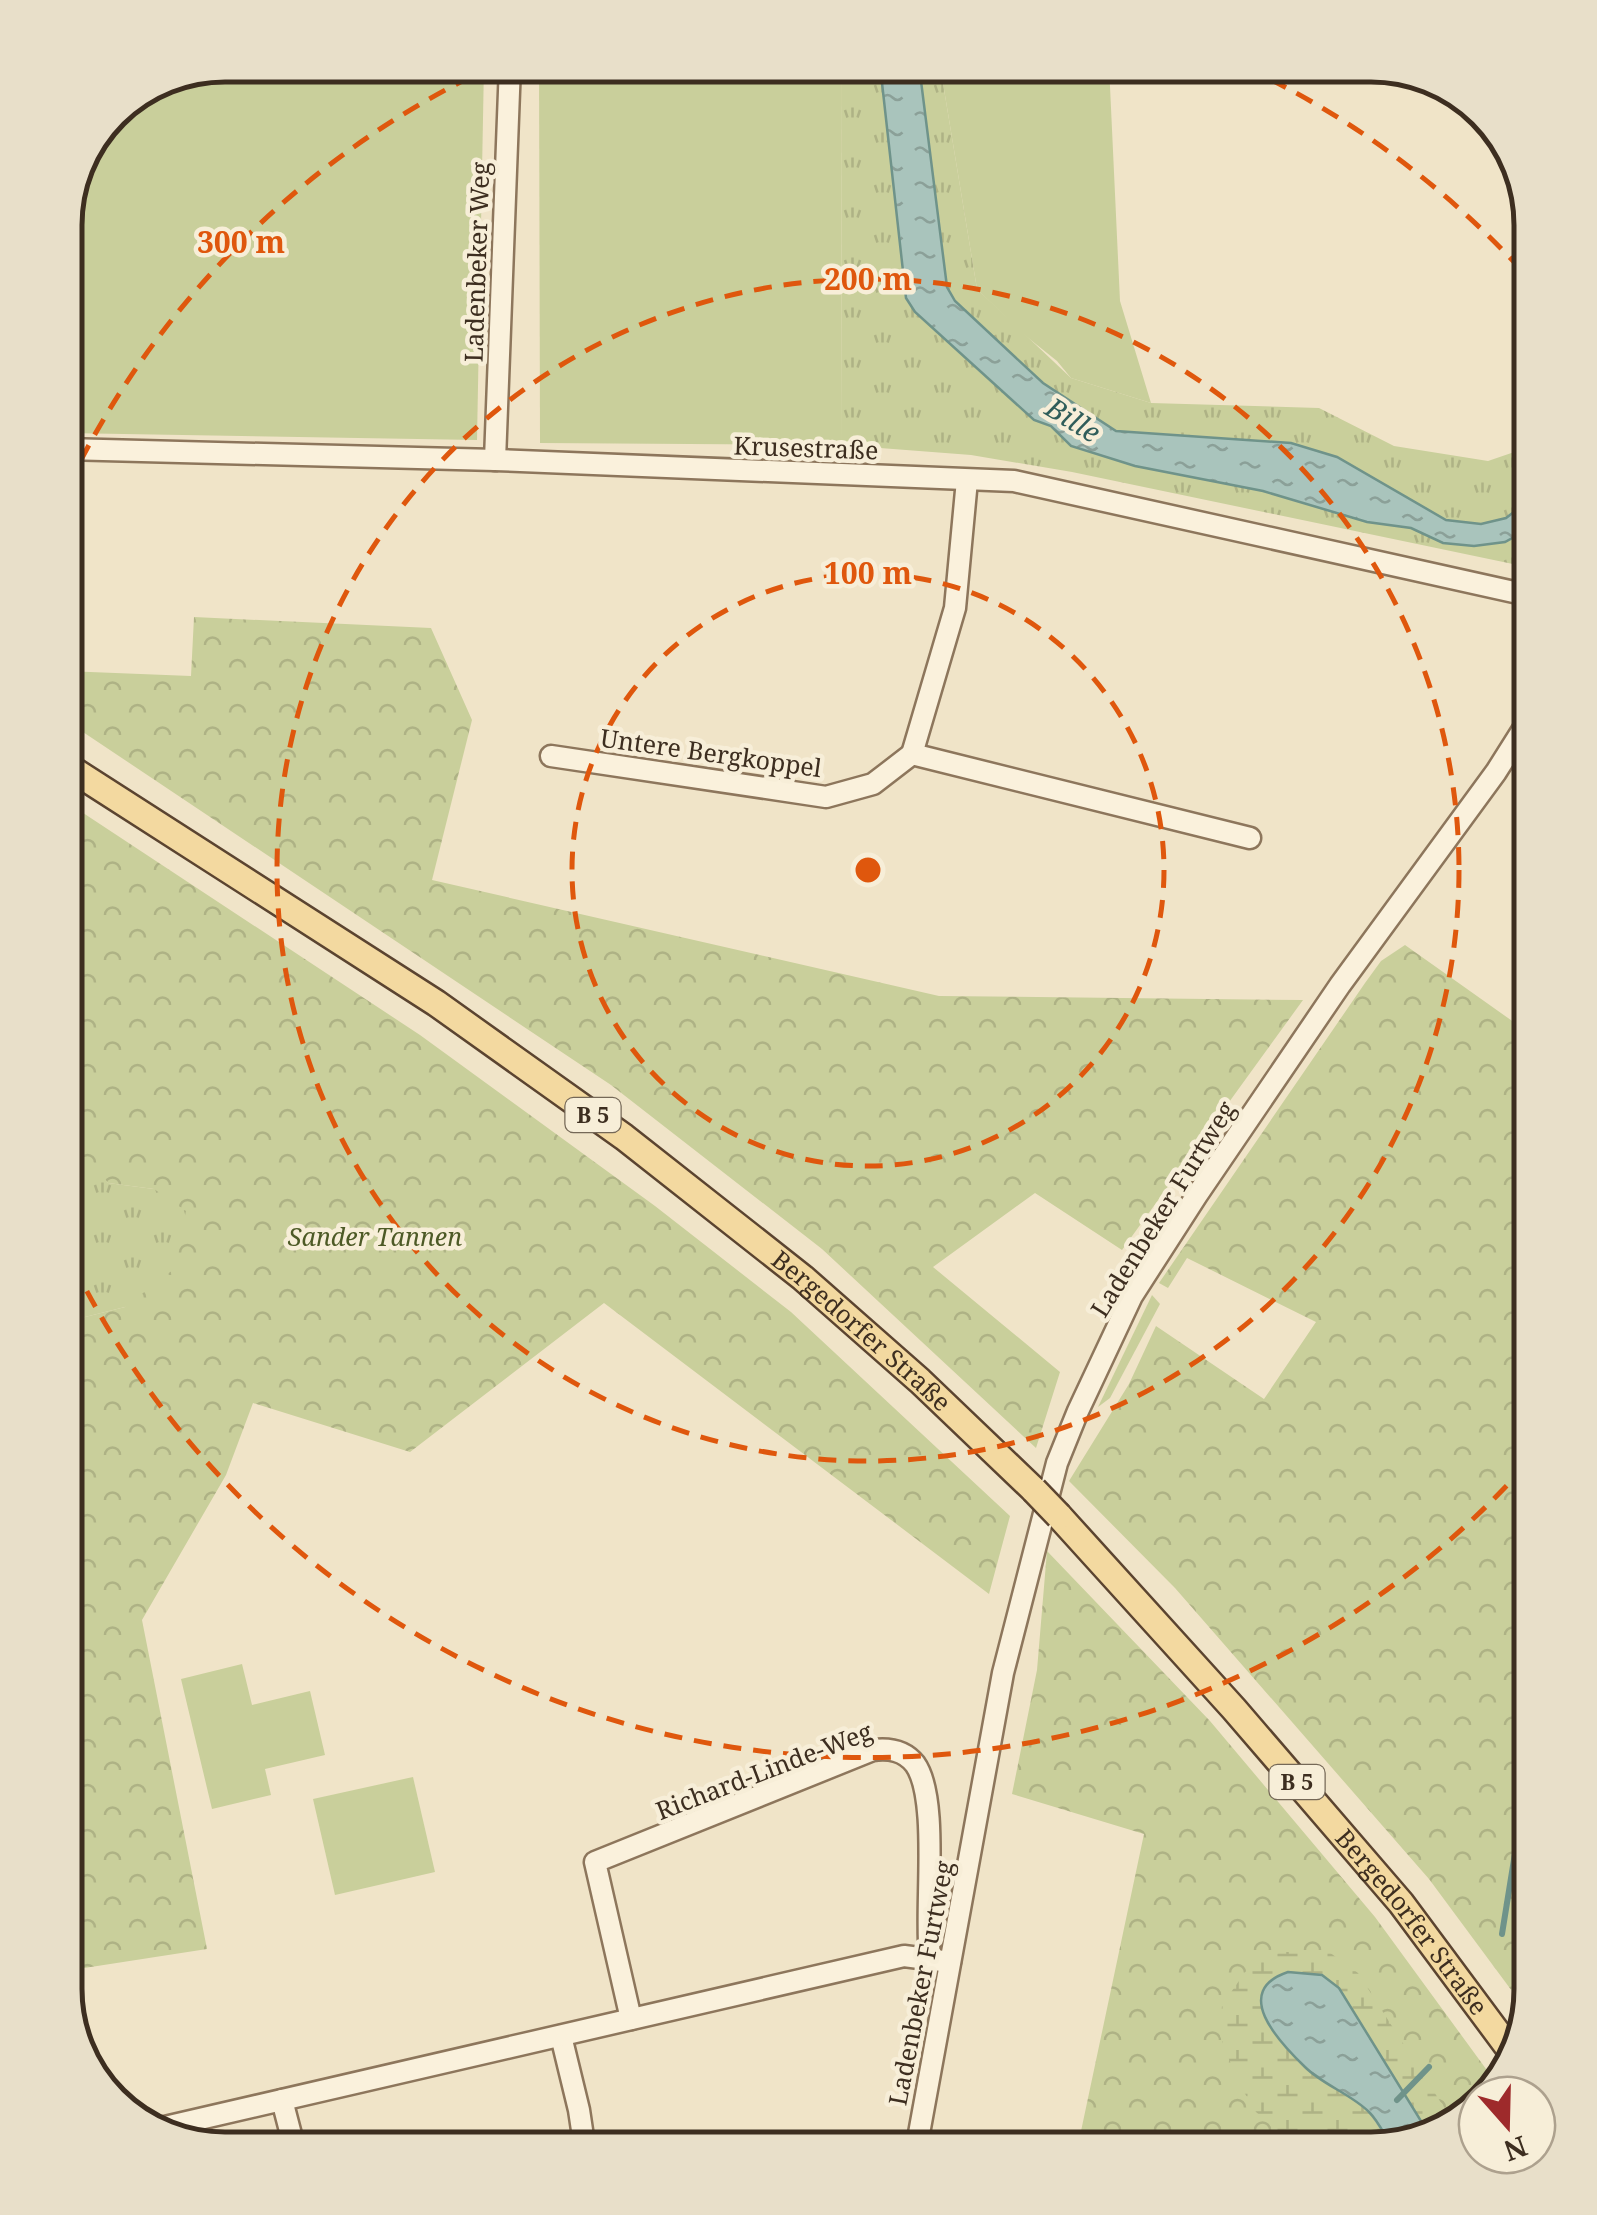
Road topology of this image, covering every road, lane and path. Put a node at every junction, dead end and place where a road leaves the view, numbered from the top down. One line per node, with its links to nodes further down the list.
1 (509, 82): 3 (street, Ladenbeker Weg)
2 (83, 450): 3 (street, Krusestraße)
3 (495, 460): 4 (street, Krusestraße)
4 (968, 480): 5 (street, Krusestraße); 7 (street)
5 (1514, 592)
6 (1514, 744): 11 (street, Ladenbeker Furtweg)
7 (912, 754): 8 (street, Untere Bergkoppel); 10 (street)
8 (551, 756)
9 (83, 776): 11 (main road, Bergedorfer Straße / B 5)
10 (1250, 838)
11 (1046, 1504): 12 (street, Ladenbeker Furtweg); 15 (main road, Bergedorfer Straße / B 5)
12 (940, 1959): 13 (street); 13 (street, Richard-Linde-Weg); 20 (street, Ladenbeker Furtweg)
13 (631, 2019): 14 (street)
14 (561, 2036): 16 (street); 19 (street)
15 (1505, 2042)
16 (282, 2100): 17 (street); 18 (street)
17 (178, 2124)
18 (290, 2132)
19 (583, 2132)
20 (918, 2132)

